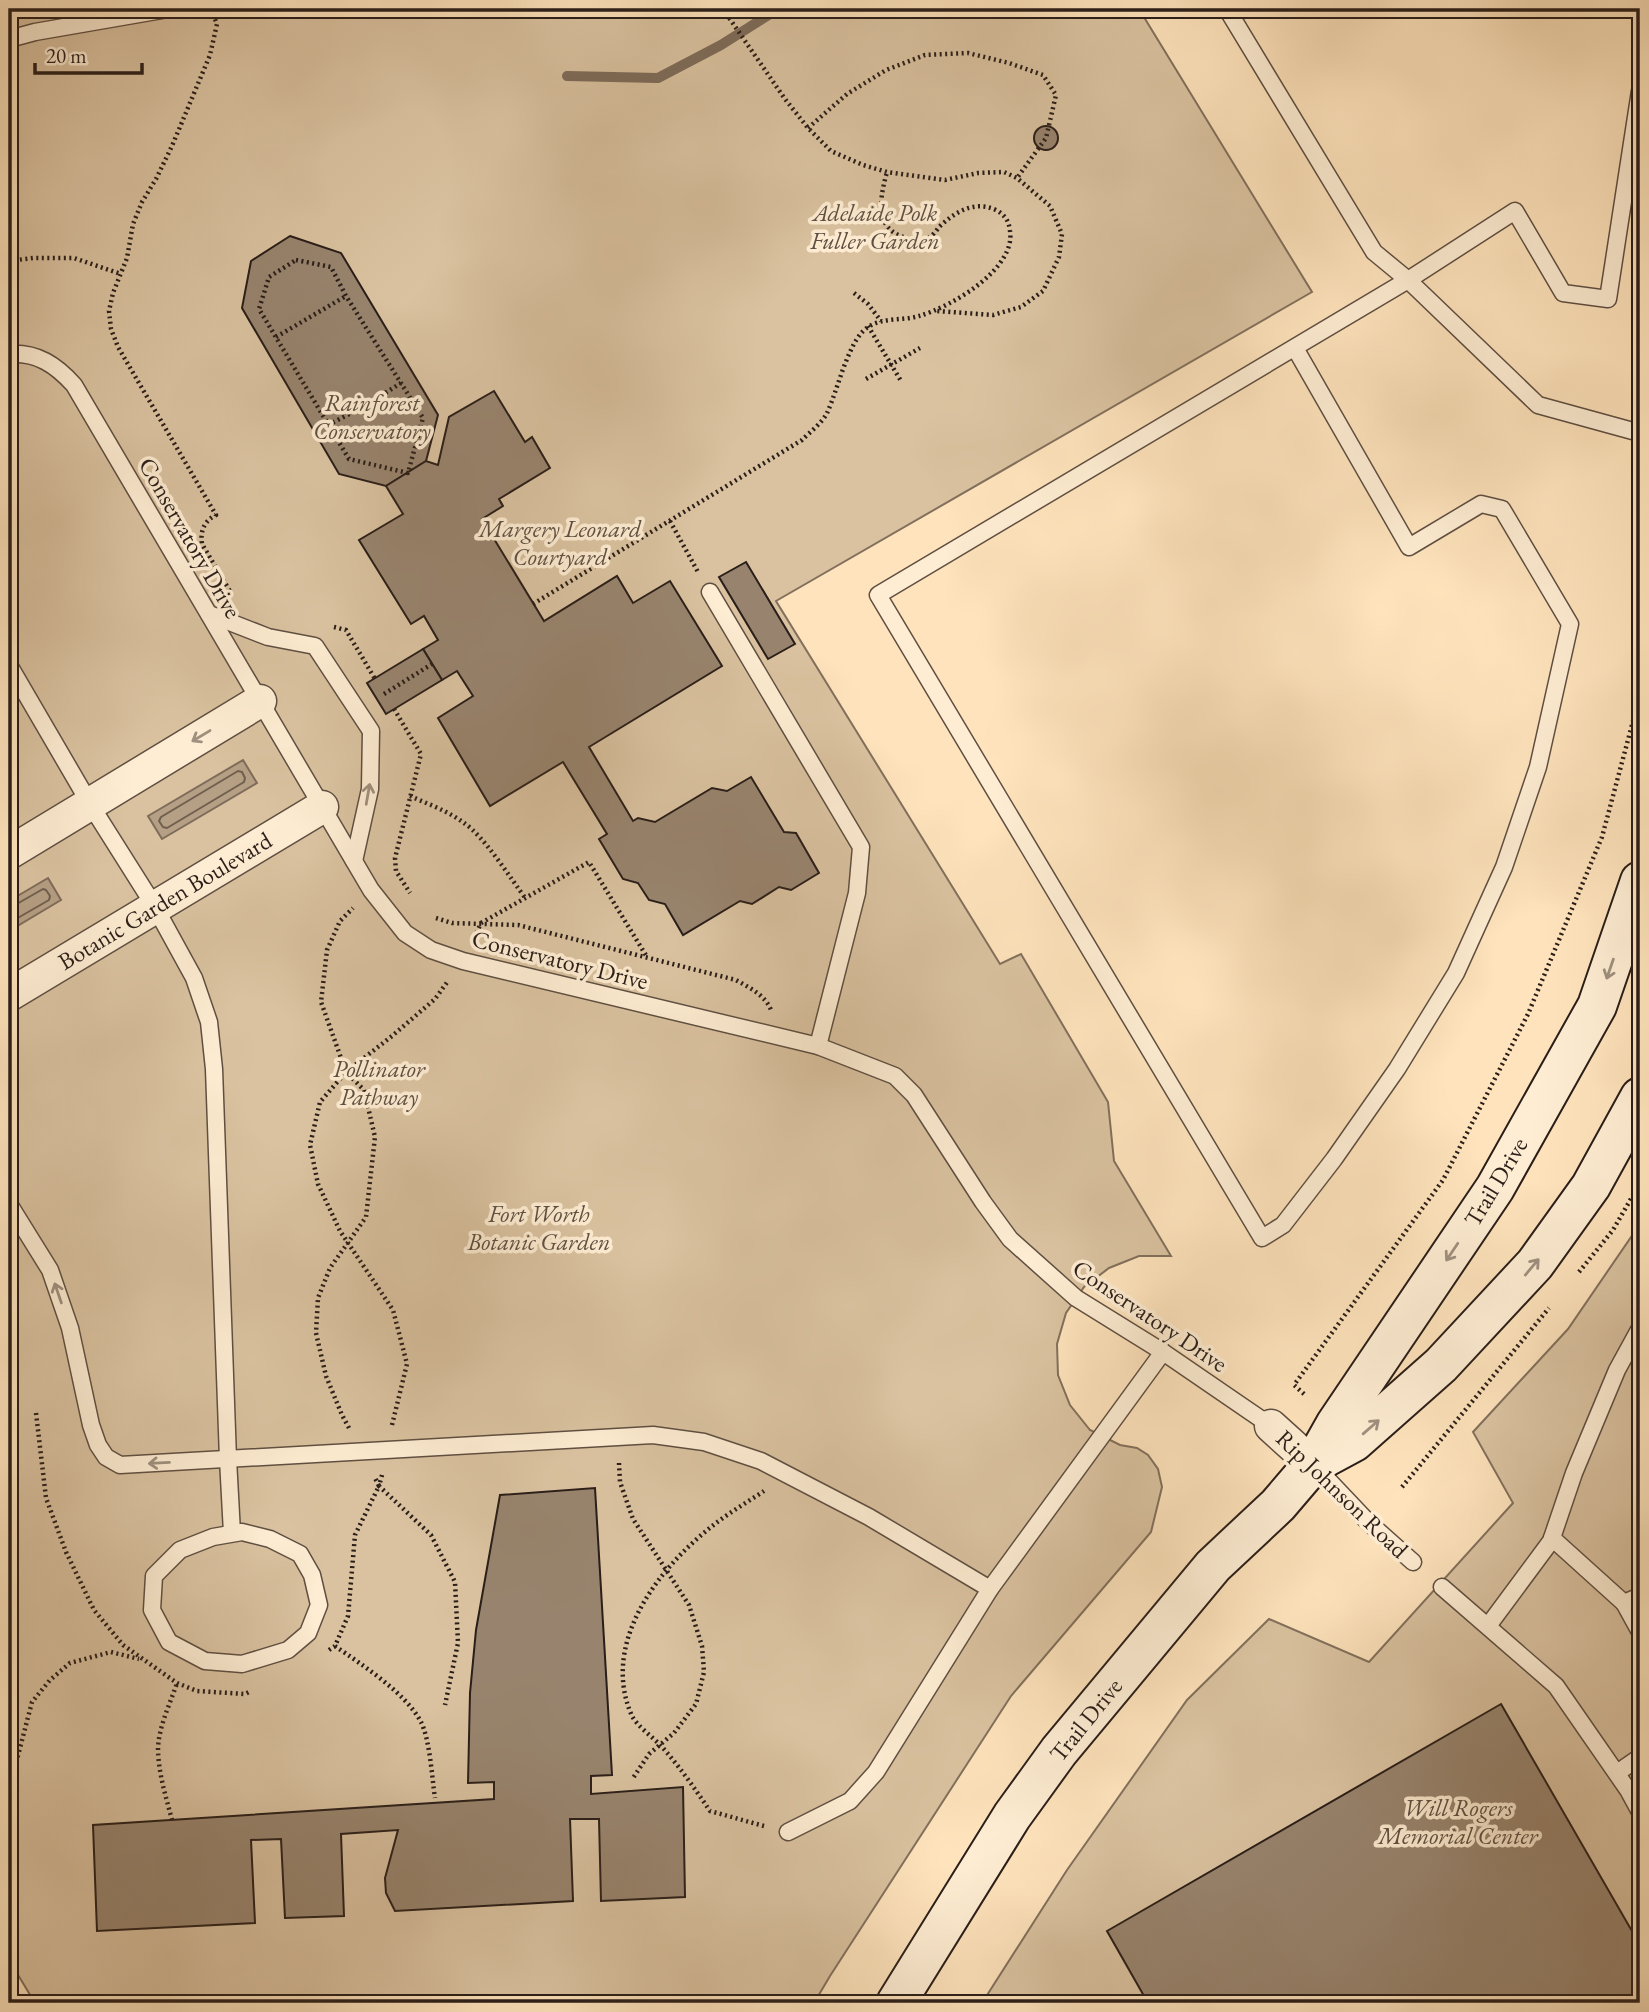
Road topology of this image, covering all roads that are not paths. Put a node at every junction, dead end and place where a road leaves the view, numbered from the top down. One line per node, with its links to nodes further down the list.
1 (169, 9): 3 (lane)
2 (1227, 9): 5 (lane)
3 (9, 40)
4 (1640, 92): 5 (lane)
5 (1408, 280): 6 (lane); 8 (lane)
6 (1295, 348): 6 (lane)
7 (9, 354): 10 (lane, Conservatory Drive)
8 (1640, 433)
9 (710, 592): 20 (lane)
10 (209, 614): 12 (lane, Conservatory Drive); 16 (lane, one-way to 10)
11 (9, 665): 13 (lane)
12 (260, 701): 13 (street, one-way to 13); 14 (lane, Conservatory Drive)
13 (90, 804): 15 (street); 18 (lane)
14 (322, 807): 16 (lane, Conservatory Drive); 18 (street, Botanic Garden Boulevard)
15 (9, 853)
16 (354, 861): 20 (lane, Conservatory Drive)
17 (1640, 881): 29 (street, Trail Drive, one-way to 29)
18 (155, 907): 19 (street, Botanic Garden Boulevard); 28 (lane)
19 (9, 995)
20 (818, 1046): 24 (lane, Conservatory Drive)
21 (1640, 1097): 29 (street, Trail Drive, one-way to 21)
22 (9, 1204): 28 (lane, one-way to 22)
23 (1640, 1328): 26 (lane)
24 (1163, 1352): 27 (lane, Conservatory Drive); 34 (lane)
25 (1640, 1356): 26 (lane)
26 (1617, 1370): 31 (lane)
27 (1271, 1426): 29 (street, Rip Johnson Road)
28 (228, 1459): 30 (lane); 34 (lane)
29 (1313, 1464): 32 (lane, Rip Johnson Road); 43 (street, Trail Drive)
30 (232, 1534): 30 (lane)
31 (1552, 1538): 36 (lane); 37 (lane)
32 (1413, 1562)
33 (1442, 1587): 37 (lane)
34 (990, 1589): 42 (lane)
35 (1640, 1595): 36 (lane)
36 (1624, 1603): 38 (lane)
37 (1488, 1626): 40 (lane)
38 (1640, 1632)
39 (1640, 1757): 40 (lane)
40 (1617, 1773): 41 (lane)
41 (1640, 1812)
42 (788, 1832)
43 (895, 2003)

